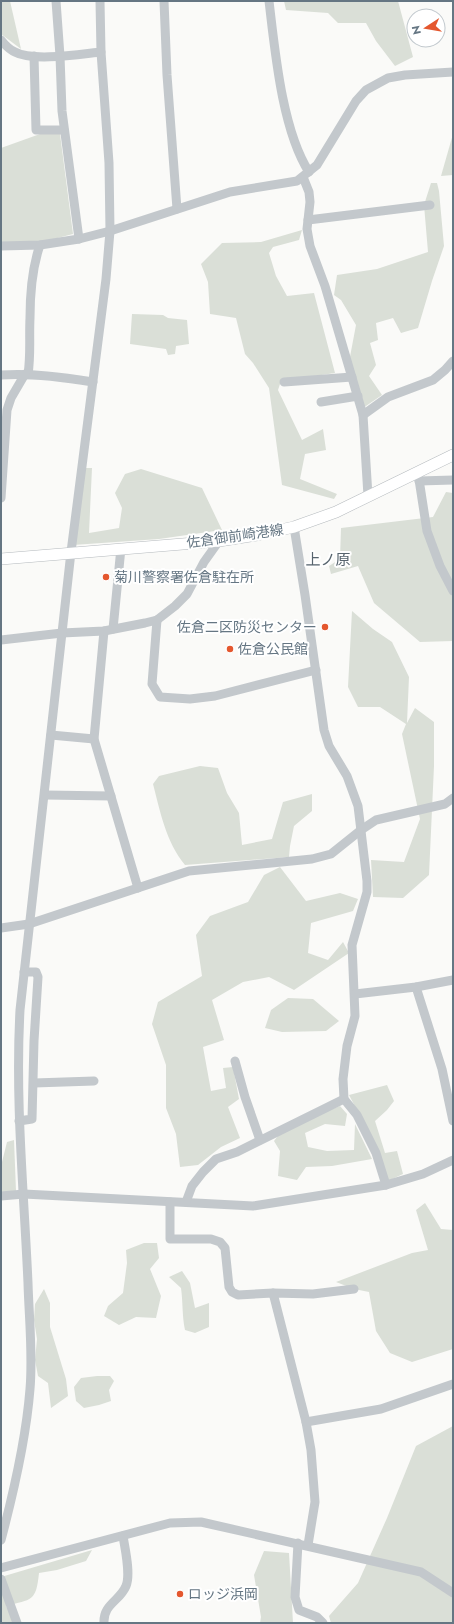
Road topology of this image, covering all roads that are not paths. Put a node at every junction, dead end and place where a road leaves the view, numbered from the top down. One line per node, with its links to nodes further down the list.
1 (56, 1): 8 (street)
2 (100, 1): 6 (street)
3 (164, 1): 13 (street)
4 (269, 1): 11 (street)
5 (1, 40): 7 (street)
6 (102, 52): 8 (street); 15 (street)
7 (34, 56): 8 (street); 10 (street)
8 (60, 56): 10 (street)
9 (453, 72): 11 (street)
10 (64, 130): 16 (street)
11 (306, 174): 13 (street); 14 (street)
12 (430, 205): 14 (street)
13 (177, 209): 15 (street)
14 (308, 220): 22 (street)
15 (110, 231): 16 (street); 23 (street)
16 (79, 239): 17 (street)
17 (40, 245): 18 (street); 20 (street)
18 (1, 246)
19 (453, 361): 27 (street)
20 (27, 374): 21 (street); 23 (street); 32 (street)
21 (1, 376)
22 (352, 377): 24 (street); 25 (street)
23 (93, 382): 36 (street)
24 (284, 382)
25 (358, 396): 26 (street); 27 (street)
26 (321, 402)
27 (363, 415): 31 (street)
28 (453, 456): 29 (main road, 佐倉御前崎港線)
29 (418, 477): 30 (street); 31 (main road, 佐倉御前崎港線); 38 (street)
30 (453, 480)
31 (368, 496): 33 (main road, 佐倉御前崎港線)
32 (1, 498)
33 (294, 527): 34 (main road, 佐倉御前崎港線); 43 (street)
34 (219, 541): 35 (main road, 佐倉御前崎港線); 39 (street)
35 (121, 548): 36 (main road, 佐倉御前崎港線); 40 (street)
36 (71, 552): 37 (main road, 佐倉御前崎港線); 41 (street)
37 (1, 559)
38 (453, 591)
39 (157, 620): 40 (street); 43 (street)
40 (108, 630): 41 (street); 45 (street)
41 (62, 633): 42 (street); 44 (street)
42 (1, 640)
43 (316, 670): 49 (street)
44 (51, 735): 45 (street); 46 (street)
45 (94, 739): 47 (street)
46 (45, 795): 47 (street); 51 (street)
47 (111, 796): 50 (street)
48 (453, 798): 49 (street)
49 (361, 830): 50 (street); 56 (street)
50 (138, 888): 51 (street)
51 (29, 924): 52 (street); 53 (street)
52 (1, 928)
53 (24, 972): 59 (street); 62 (street)
54 (453, 980): 55 (street)
55 (416, 987): 56 (street); 61 (street)
56 (355, 994): 60 (street)
57 (235, 1061): 63 (street)
58 (94, 1081): 59 (street)
59 (34, 1083): 62 (street)
60 (344, 1099): 63 (street); 65 (street)
61 (453, 1120)
62 (19, 1121): 66 (street)
63 (260, 1140): 69 (street)
64 (453, 1160): 65 (street)
65 (386, 1185): 69 (street)
66 (24, 1194): 67 (street); 68 (street); 75 (street)
67 (1, 1196)
68 (170, 1202): 69 (street); 71 (street)
69 (186, 1202)
70 (354, 1289): 71 (street)
71 (273, 1293): 73 (street)
72 (453, 1384): 73 (street)
73 (306, 1422): 77 (street)
74 (123, 1536): 76 (street); 78 (street); 82 (street)
75 (1, 1540)
76 (298, 1543): 77 (street); 83 (street)
77 (308, 1545): 80 (street)
78 (1, 1568)
79 (1, 1579): 81 (street)
80 (453, 1593)
81 (17, 1623)
82 (104, 1623)
83 (323, 1623)

